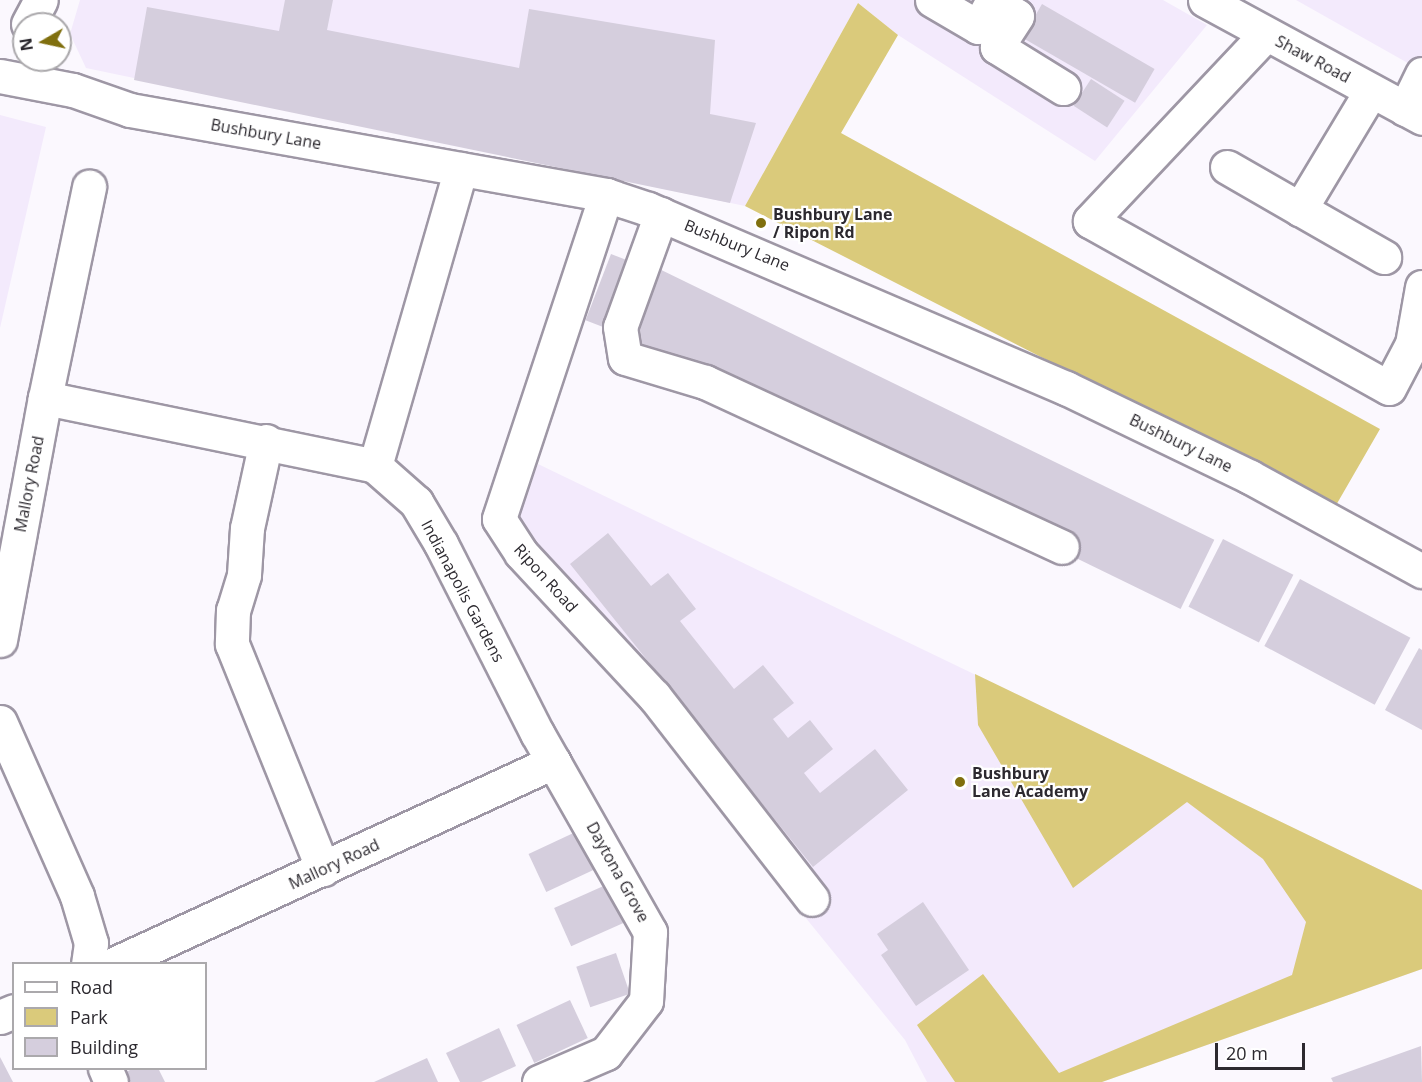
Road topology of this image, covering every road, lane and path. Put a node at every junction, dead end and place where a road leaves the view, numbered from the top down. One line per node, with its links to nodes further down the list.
1 (932, 0): 3 (street)
2 (1205, 0): 4 (street, Shaw Road)
3 (993, 1): 7 (street)
4 (1266, 34): 8 (street, Shaw Road); 17 (street)
5 (16, 72): 11 (street, Bushbury Lane)
6 (1422, 74): 9 (street)
7 (1063, 88)
8 (1371, 91): 9 (street, Shaw Road); 14 (street)
9 (1414, 113)
10 (1227, 167): 14 (street)
11 (461, 169): 13 (street, Bushbury Lane); 20 (street)
12 (89, 187): 18 (street, Mallory Road)
13 (606, 195): 15 (street, Bushbury Lane); 28 (street, Ripon Road)
14 (1300, 209): 16 (street)
15 (661, 214): 22 (street); 23 (street, Bushbury Lane)
16 (1384, 257)
17 (1422, 287)
18 (53, 400): 19 (street, Indianapolis Gardens); 21 (street, Mallory Road)
19 (266, 441): 20 (street, Indianapolis Gardens); 27 (street)
20 (375, 466): 26 (street, Indianapolis Gardens)
21 (13, 497): 24 (street, Mallory Road)
22 (1062, 547)
23 (1422, 571)
24 (0, 640)
25 (3, 740): 29 (street)
26 (561, 776): 27 (street, Mallory Road); 31 (street, Daytona Grove)
27 (323, 869): 30 (street, Mallory Road)
28 (812, 899)
29 (88, 962)
30 (116, 962)
31 (539, 1082)

